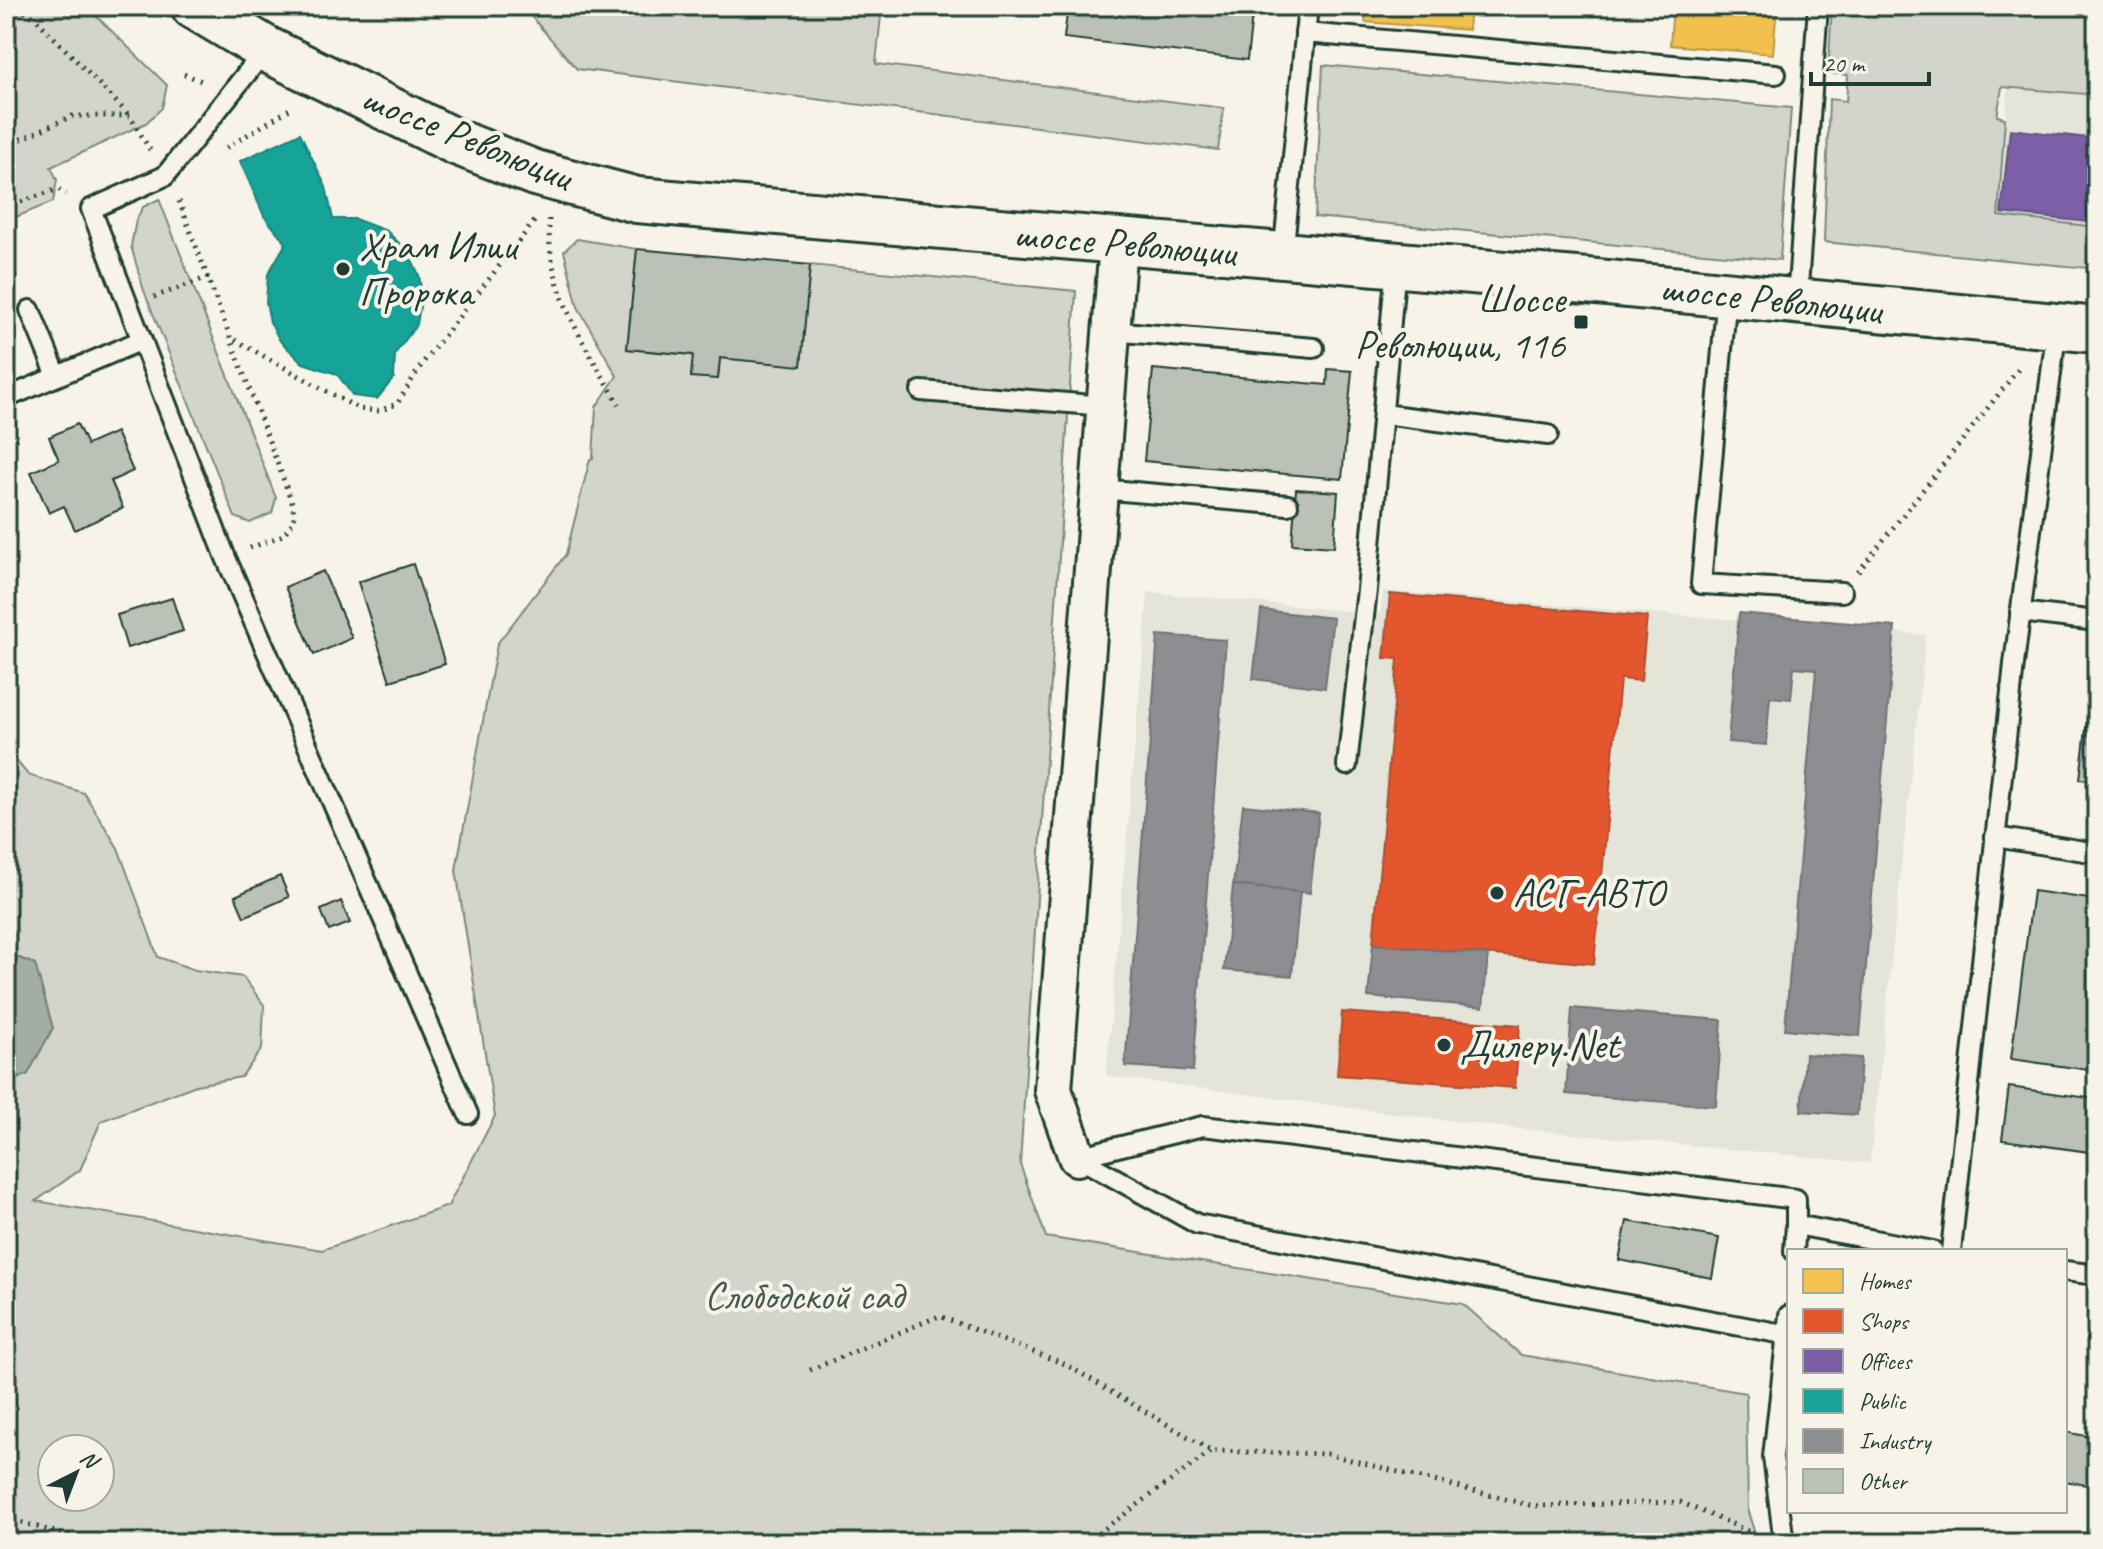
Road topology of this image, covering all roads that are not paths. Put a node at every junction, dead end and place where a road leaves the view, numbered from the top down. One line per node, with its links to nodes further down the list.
1 (194, 6): 5 (main road, шоссе Революции)
2 (1308, 6): 4 (lane)
3 (1818, 6): 11 (lane)
4 (1305, 33): 6 (lane); 8 (lane)
5 (266, 49): 7 (main road, шоссе Революции); 15 (lane)
6 (1776, 74)
7 (1118, 243): 8 (main road, шоссе Революции); 14 (street)
8 (1283, 256): 9 (main road, шоссе Революции)
9 (1396, 265): 10 (main road, шоссе Революции); 21 (lane)
10 (1727, 294): 11 (main road, шоссе Революции); 25 (lane)
11 (1797, 301): 13 (main road, шоссе Революции)
12 (30, 310): 17 (lane)
13 (2077, 328): 26 (lane)
14 (1111, 331): 16 (lane); 20 (street)
15 (142, 340): 17 (lane); 31 (lane)
16 (1314, 348)
17 (57, 376): 19 (lane)
18 (921, 391): 20 (lane)
19 (6, 398)
20 (1105, 406): 23 (street)
21 (1383, 414): 22 (lane); 28 (lane)
22 (1548, 435)
23 (1099, 489): 24 (lane); 32 (street)
24 (1288, 505)
25 (1842, 592)
26 (2020, 612): 27 (lane); 29 (lane)
27 (2097, 621)
28 (1347, 765)
29 (1995, 837): 30 (lane); 36 (lane)
30 (2097, 853)
31 (468, 1114)
32 (1077, 1157): 33 (lane); 39 (lane)
33 (1796, 1225): 34 (lane); 35 (lane)
34 (1794, 1249)
35 (1922, 1249)
36 (1951, 1249)
37 (2067, 1271): 38 (lane)
38 (2097, 1275)
39 (1787, 1335)
40 (1787, 1343): 41 (lane)
41 (1784, 1543)

